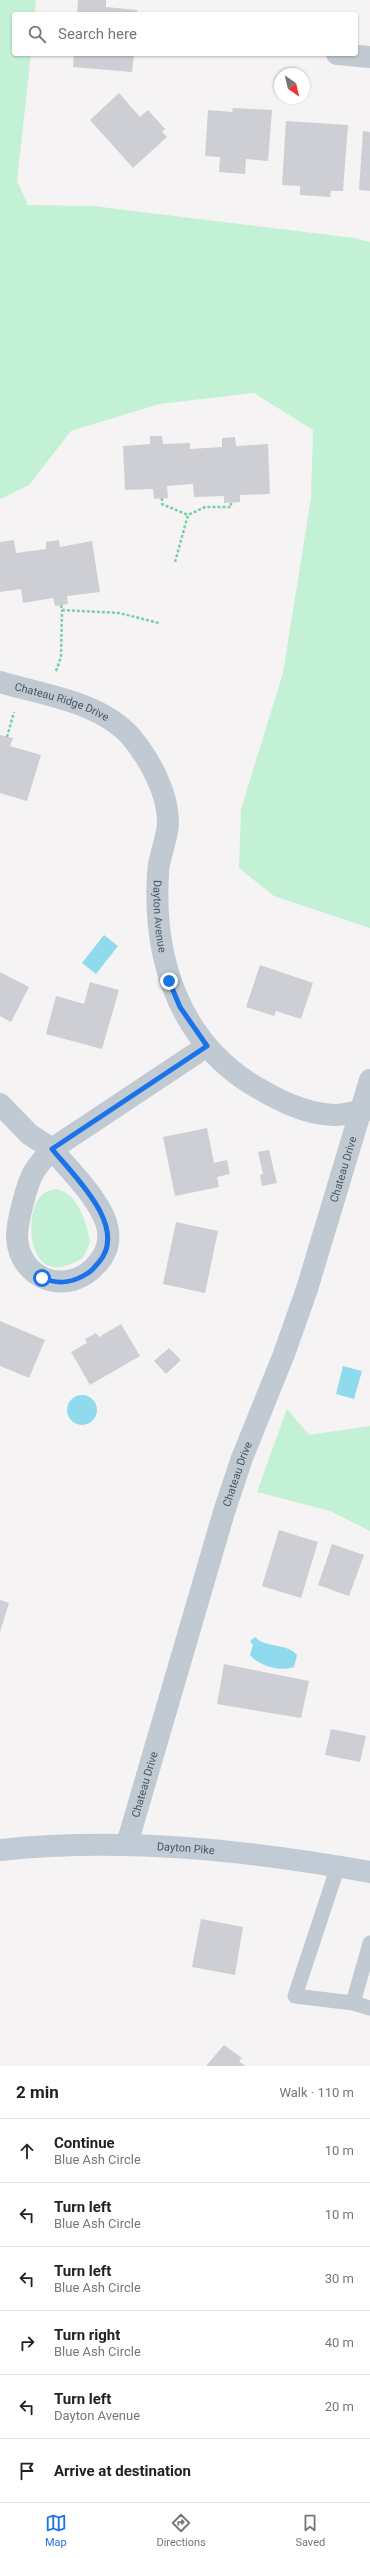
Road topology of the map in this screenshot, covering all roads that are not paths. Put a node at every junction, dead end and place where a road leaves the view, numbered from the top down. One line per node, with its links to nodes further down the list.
1 (358, 56): 2 (street)
2 (370, 57)
3 (0, 682): 4 (street, Chateau Ridge Drive)
4 (120, 726): 5 (street, Dayton Avenue)
5 (207, 1046): 8 (street, Dayton Avenue); 9 (street)
6 (370, 1080): 8 (street, Chateau Drive)
7 (0, 1104): 9 (street)
8 (366, 1109): 10 (street, Chateau Drive)
9 (52, 1149): 9 (street)
10 (127, 1844): 11 (street, Dayton Pike); 12 (street, Dayton Pike)
11 (0, 1850)
12 (338, 1866): 13 (street, Dayton Pike); 15 (lane)
13 (370, 1872)
14 (370, 1943): 15 (lane)
15 (353, 2003): 16 (lane)
16 (370, 2008)

